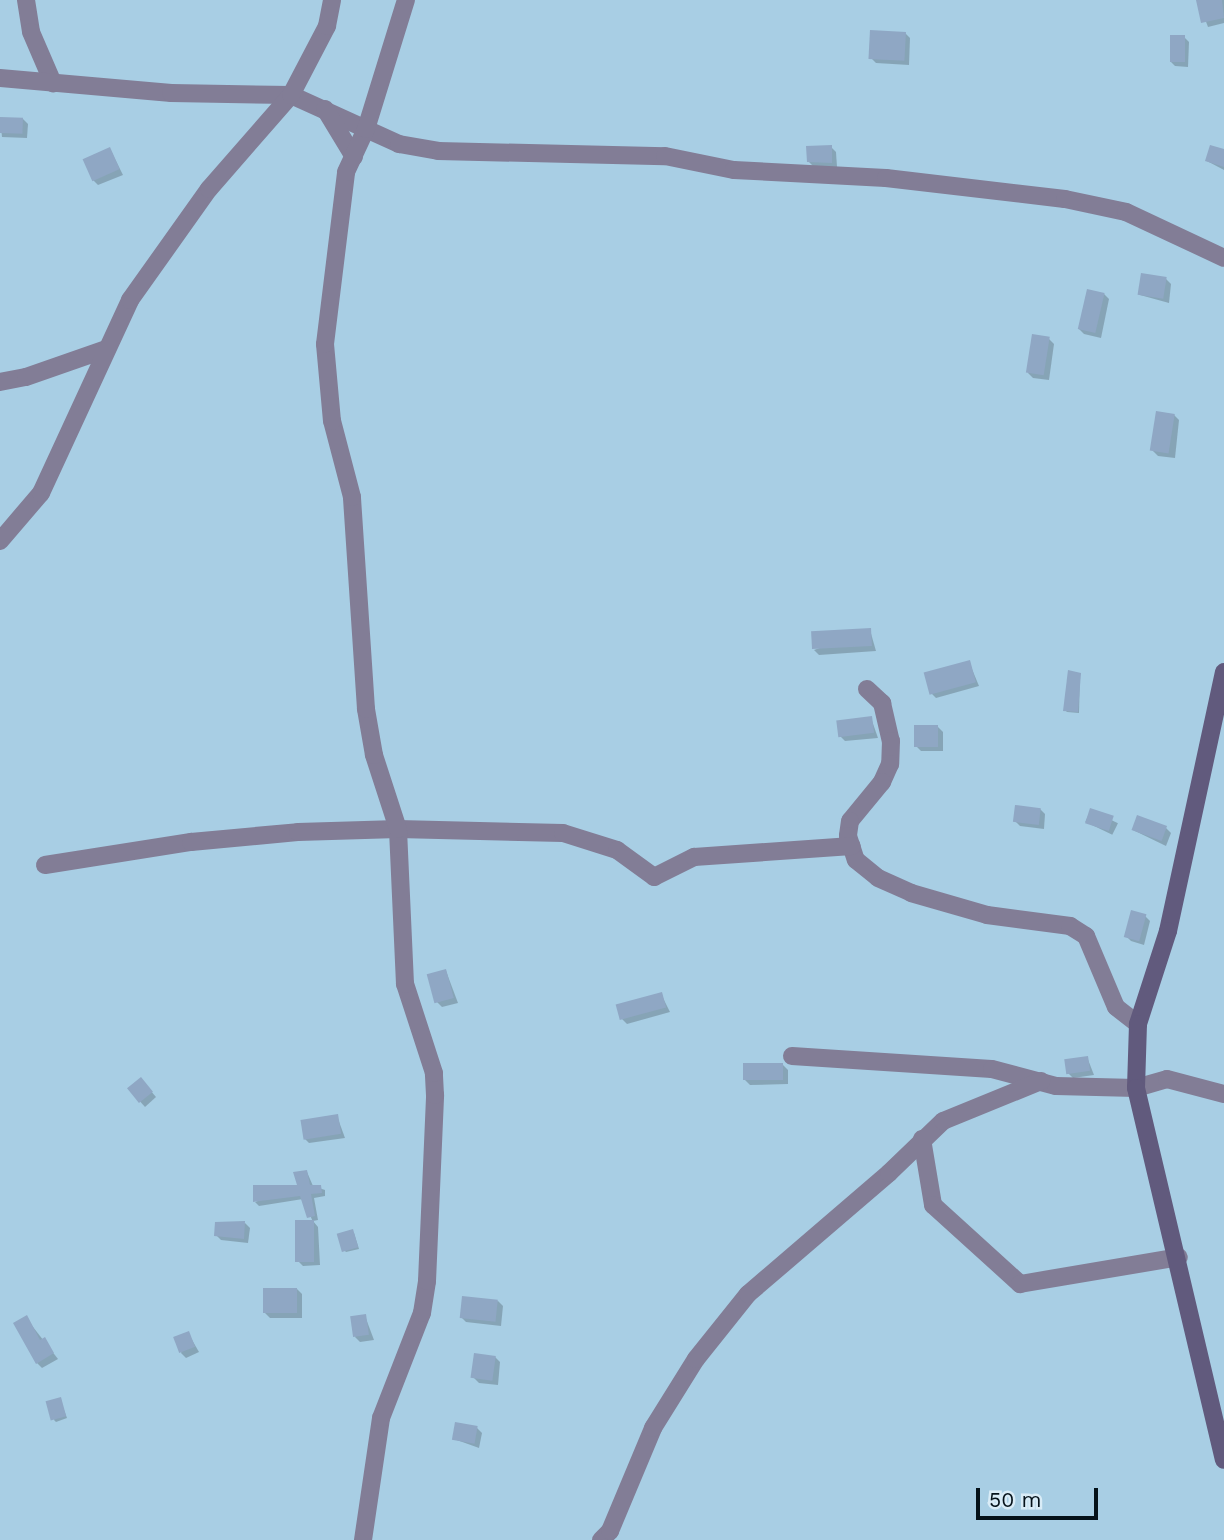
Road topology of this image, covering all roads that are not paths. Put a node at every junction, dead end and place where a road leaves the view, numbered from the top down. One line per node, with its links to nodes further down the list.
1 (26, 0): 5 (street)
2 (332, 0): 6 (street)
3 (406, 0): 8 (street)
4 (0, 78): 5 (street)
5 (53, 83): 6 (street)
6 (291, 95): 7 (street); 11 (street)
7 (325, 109): 8 (street); 9 (street)
8 (366, 130): 9 (street); 10 (street)
9 (354, 157): 16 (street)
10 (1224, 258)
11 (106, 349): 12 (street); 13 (street)
12 (0, 382)
13 (0, 541)
14 (1224, 672): 19 (main road)
15 (867, 689): 17 (street)
16 (398, 829): 17 (street); 18 (street); 27 (street)
17 (852, 846): 19 (street)
18 (46, 865)
19 (1138, 1024): 22 (main road)
20 (792, 1056): 21 (street)
21 (1041, 1081): 22 (street); 24 (street)
22 (1136, 1087): 23 (street); 25 (main road)
23 (1224, 1094)
24 (922, 1139): 25 (street); 28 (street)
25 (1179, 1256): 26 (main road)
26 (1224, 1460)
27 (363, 1540)
28 (601, 1540)

